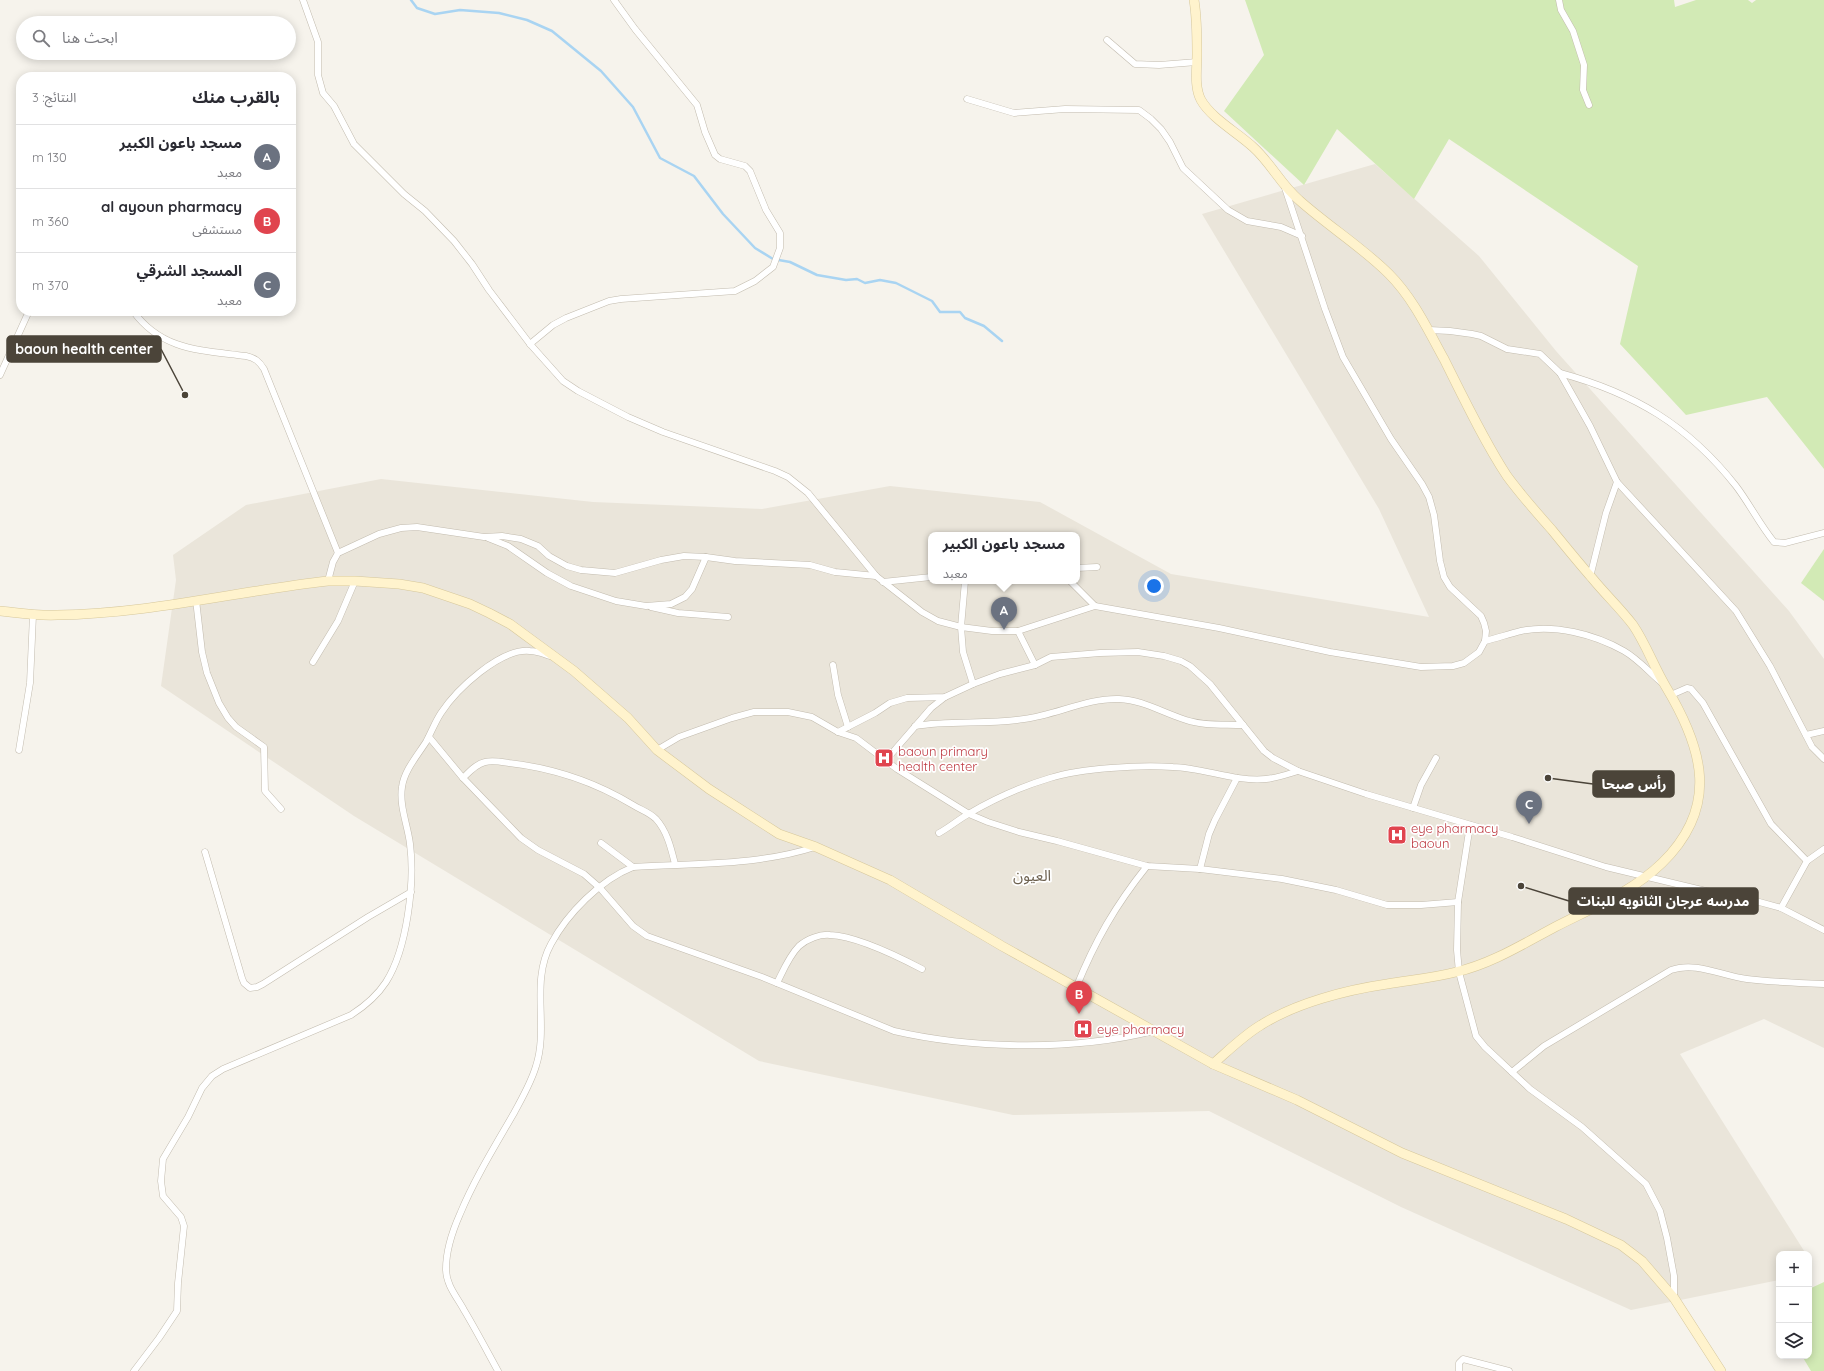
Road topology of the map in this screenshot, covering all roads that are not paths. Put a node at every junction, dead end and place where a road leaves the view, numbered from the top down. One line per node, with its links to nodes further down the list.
1 (303, 0): 14 (street)
2 (614, 0): 14 (street)
3 (1194, 0): 6 (street)
4 (1559, 0): 8 (street)
5 (1107, 40): 6 (street)
6 (1197, 62): 9 (street)
7 (967, 99): 10 (street)
8 (1590, 105)
9 (1285, 186): 10 (street); 13 (street)
10 (1302, 236): 40 (street)
11 (27, 316): 16 (street)
12 (137, 316): 20 (street)
13 (1429, 330): 15 (street); 26 (street)
14 (530, 344): 24 (street)
15 (1560, 373): 17 (street); 18 (street)
16 (0, 375)
17 (1617, 482): 26 (street); 54 (street)
18 (1824, 533)
19 (484, 537): 20 (street); 21 (street); 33 (street)
20 (338, 553): 27 (street)
21 (706, 557): 24 (street); 33 (street)
22 (1097, 567): 23 (street)
23 (1080, 568)
24 (876, 576): 29 (street)
25 (928, 576): 29 (street)
26 (1590, 577): 46 (street)
27 (328, 581): 28 (street); 32 (street)
28 (356, 581): 41 (street); 42 (street)
29 (882, 582): 38 (street)
30 (965, 584): 38 (street)
31 (1073, 584): 34 (street)
32 (196, 600): 36 (street); 65 (street)
33 (646, 606): 37 (street)
34 (1095, 606): 39 (street); 40 (street)
35 (0, 611): 36 (street)
36 (33, 615): 56 (street)
37 (728, 617)
38 (961, 627): 39 (street); 45 (street)
39 (1018, 631): 44 (street)
40 (1486, 641): 46 (street)
41 (557, 657): 55 (street); 57 (street)
42 (313, 662)
43 (833, 665): 51 (street)
44 (1035, 665): 45 (street); 49 (street)
45 (972, 684): 48 (street)
46 (1664, 684): 47 (street)
47 (1671, 695): 73 (street); 78 (street)
48 (945, 697): 50 (street); 51 (street)
49 (1243, 725): 50 (street); 61 (street)
50 (915, 726): 60 (street)
51 (848, 727): 53 (street)
52 (1824, 731): 54 (street)
53 (838, 732): 57 (street); 60 (street)
54 (1806, 735): 59 (street)
55 (429, 737): 62 (street); 80 (street)
56 (19, 750)
57 (657, 750): 70 (street)
58 (1436, 758): 64 (street)
59 (1824, 759)
60 (886, 760): 66 (street)
61 (1298, 771): 63 (street); 64 (street)
62 (463, 778): 74 (street); 79 (street)
63 (1237, 778): 66 (street); 77 (street)
64 (1413, 808): 67 (street)
65 (281, 809)
66 (969, 814): 68 (street); 75 (street)
67 (1470, 825): 78 (street); 81 (street)
68 (939, 833)
69 (601, 843): 76 (street)
70 (816, 847): 74 (street); 88 (street)
71 (1824, 849): 73 (street)
72 (205, 852): 80 (street)
73 (1806, 861): 82 (street)
74 (675, 864): 76 (street)
75 (1147, 866): 77 (street); 88 (street)
76 (633, 867): 79 (street)
77 (1200, 869): 81 (street)
78 (1646, 876): 82 (street); 85 (street)
79 (600, 888): 86 (street); 94 (street)
80 (411, 892): 93 (street)
81 (1458, 902): 85 (street)
82 (1781, 908): 83 (street)
83 (1824, 930)
84 (922, 969): 86 (street)
85 (1459, 972): 90 (street); 91 (street)
86 (777, 983): 89 (street)
87 (1824, 984): 91 (street)
88 (1076, 988): 89 (street)
89 (1153, 1031): 90 (street)
90 (1213, 1064): 92 (street)
91 (1512, 1072): 92 (street)
92 (1674, 1298): 97 (street)
93 (134, 1371)
94 (498, 1371)
95 (1459, 1371): 96 (street)
96 (1509, 1371)
97 (1721, 1371)

